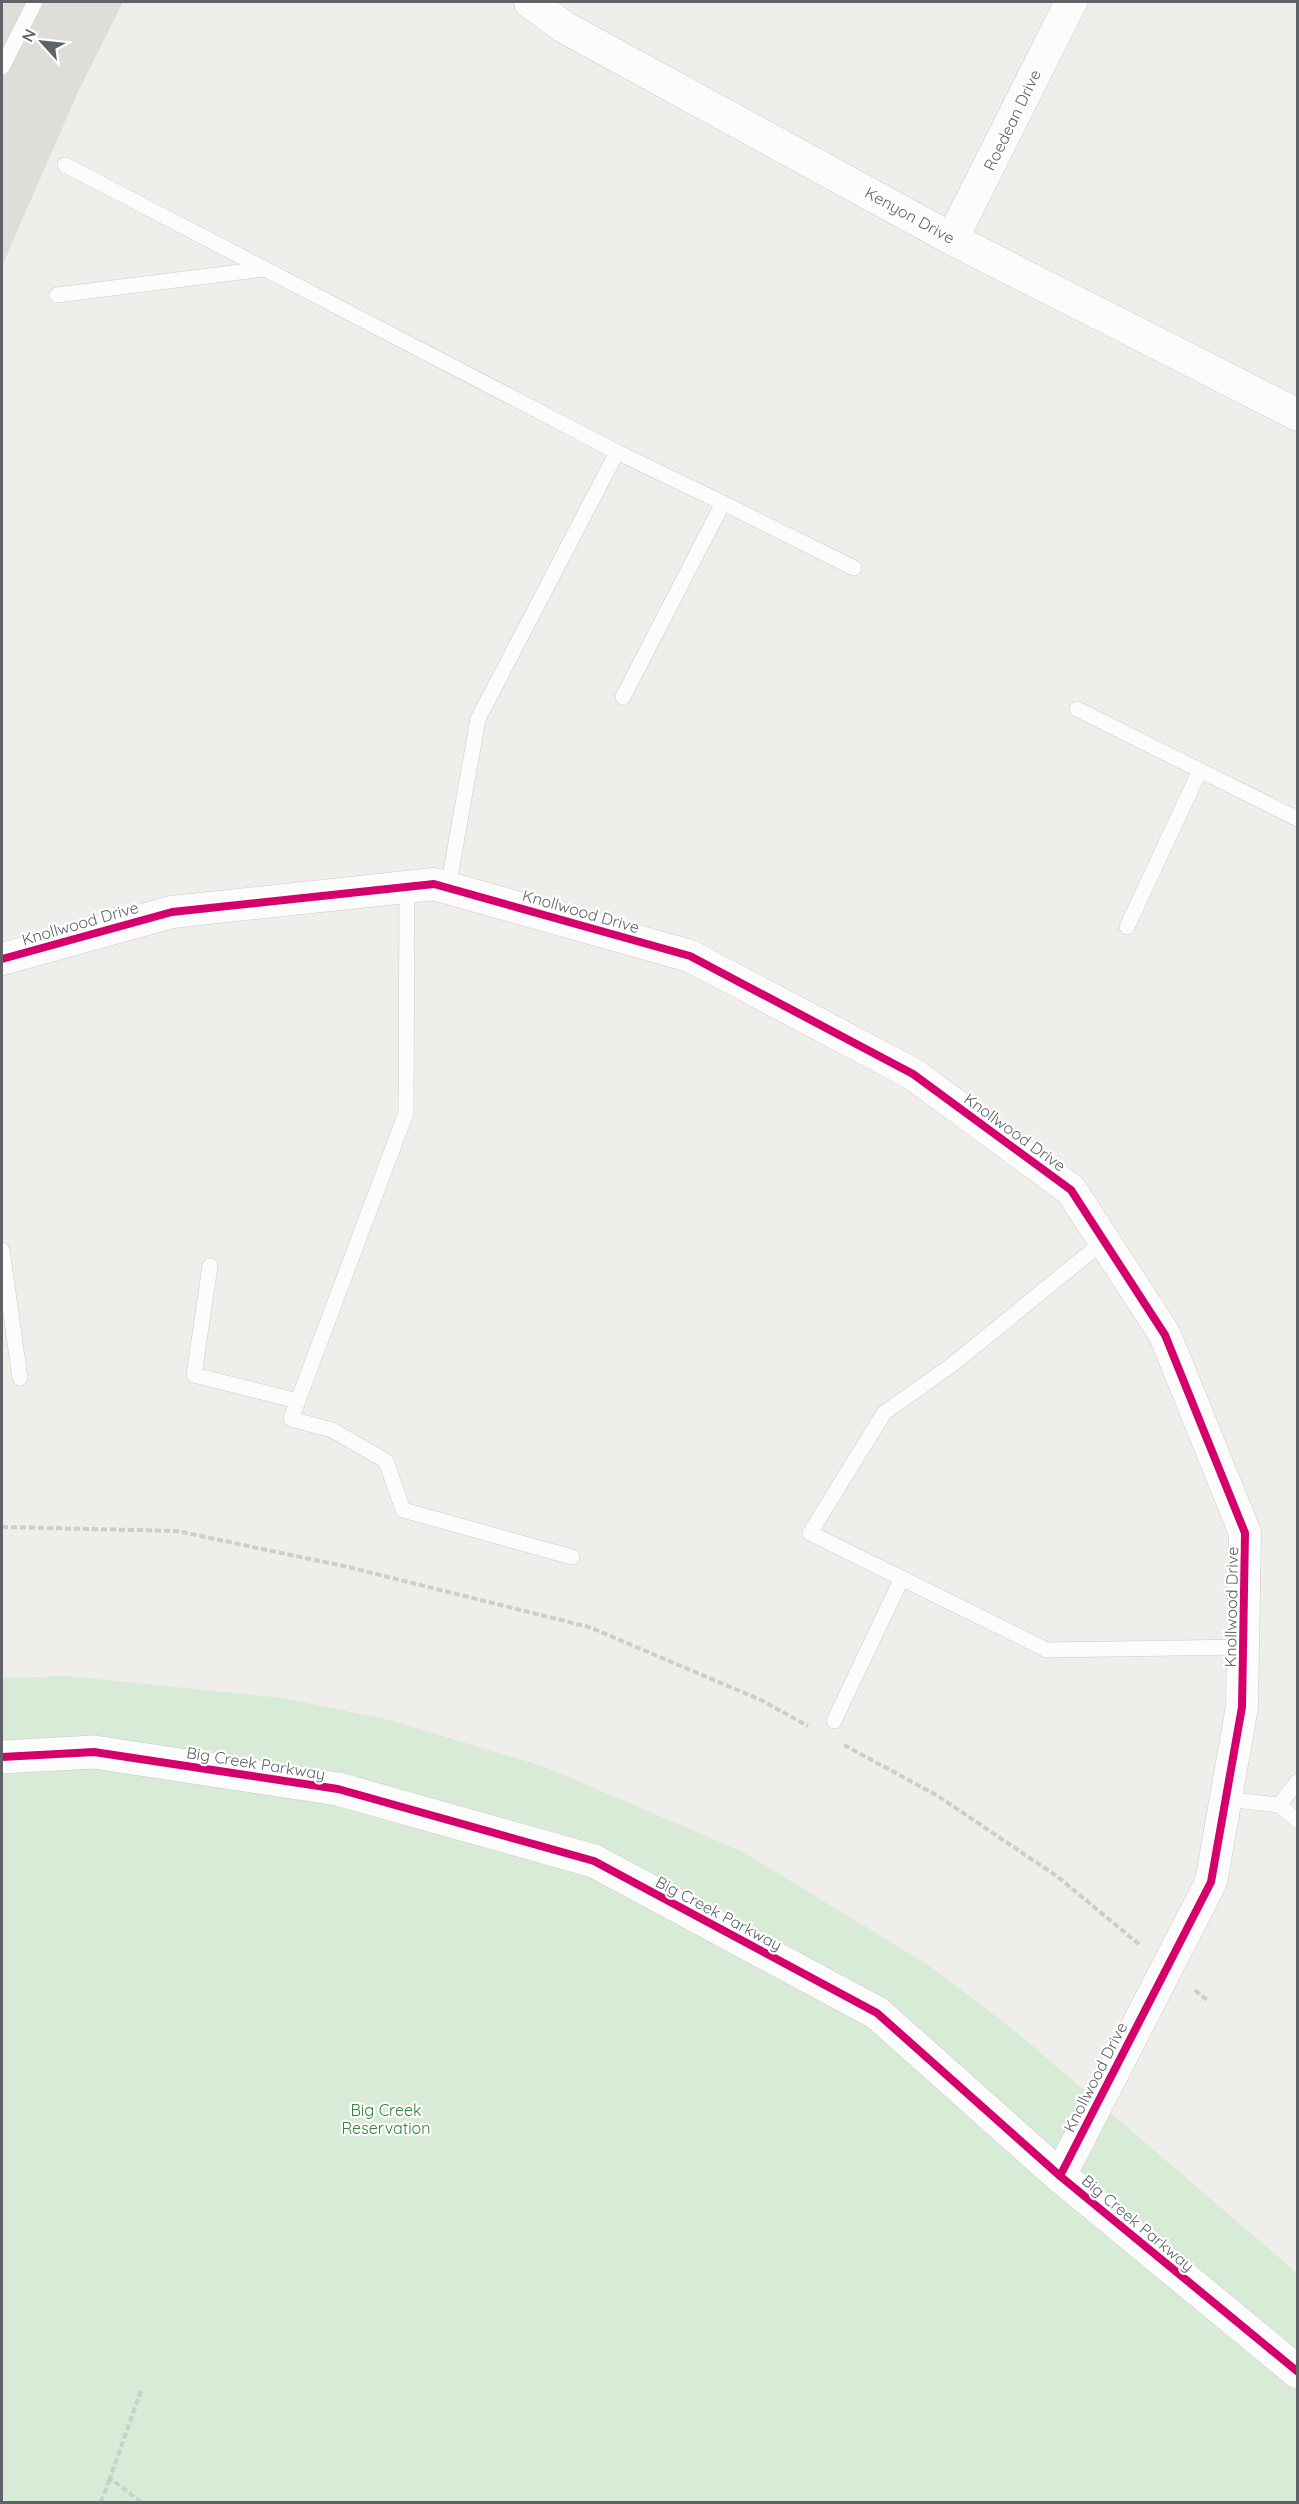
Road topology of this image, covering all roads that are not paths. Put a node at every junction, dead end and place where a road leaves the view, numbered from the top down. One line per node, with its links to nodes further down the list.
1 (35, 2): 4 (lane)
2 (530, 2): 6 (street, Kenyon Drive)
3 (1071, 2): 6 (street, Roedean Drive)
4 (2, 67)
5 (65, 165): 7 (lane)
6 (952, 239): 9 (street, Kenyon Drive)
7 (264, 269): 8 (lane); 10 (lane)
8 (57, 295)
9 (1298, 415)
10 (617, 452): 11 (lane); 18 (lane)
11 (723, 503): 12 (lane); 13 (lane)
12 (854, 568)
13 (623, 697)
14 (1077, 709): 15 (lane)
15 (1200, 771): 16 (lane); 19 (lane)
16 (1298, 819)
17 (407, 887): 18 (street, Knollwood Drive); 20 (street, Knollwood Drive); 25 (lane)
18 (448, 888): 21 (street, Knollwood Drive)
19 (1127, 927)
20 (2, 959)
21 (1104, 1241): 27 (lane); 28 (street, Knollwood Drive)
22 (2, 1250): 24 (lane)
23 (210, 1266): 25 (lane)
24 (20, 1378)
25 (298, 1401): 26 (lane)
26 (572, 1557)
27 (902, 1578): 28 (lane); 29 (lane)
28 (1243, 1647): 32 (street, Knollwood Drive)
29 (834, 1721)
30 (2, 1757): 35 (street, Big Creek Parkway)
31 (1298, 1781): 33 (lane)
32 (1226, 1799): 33 (lane); 35 (street, Knollwood Drive)
33 (1279, 1805): 34 (lane)
34 (1298, 1821)
35 (1060, 2176): 36 (street, Big Creek Parkway)
36 (1298, 2372)

